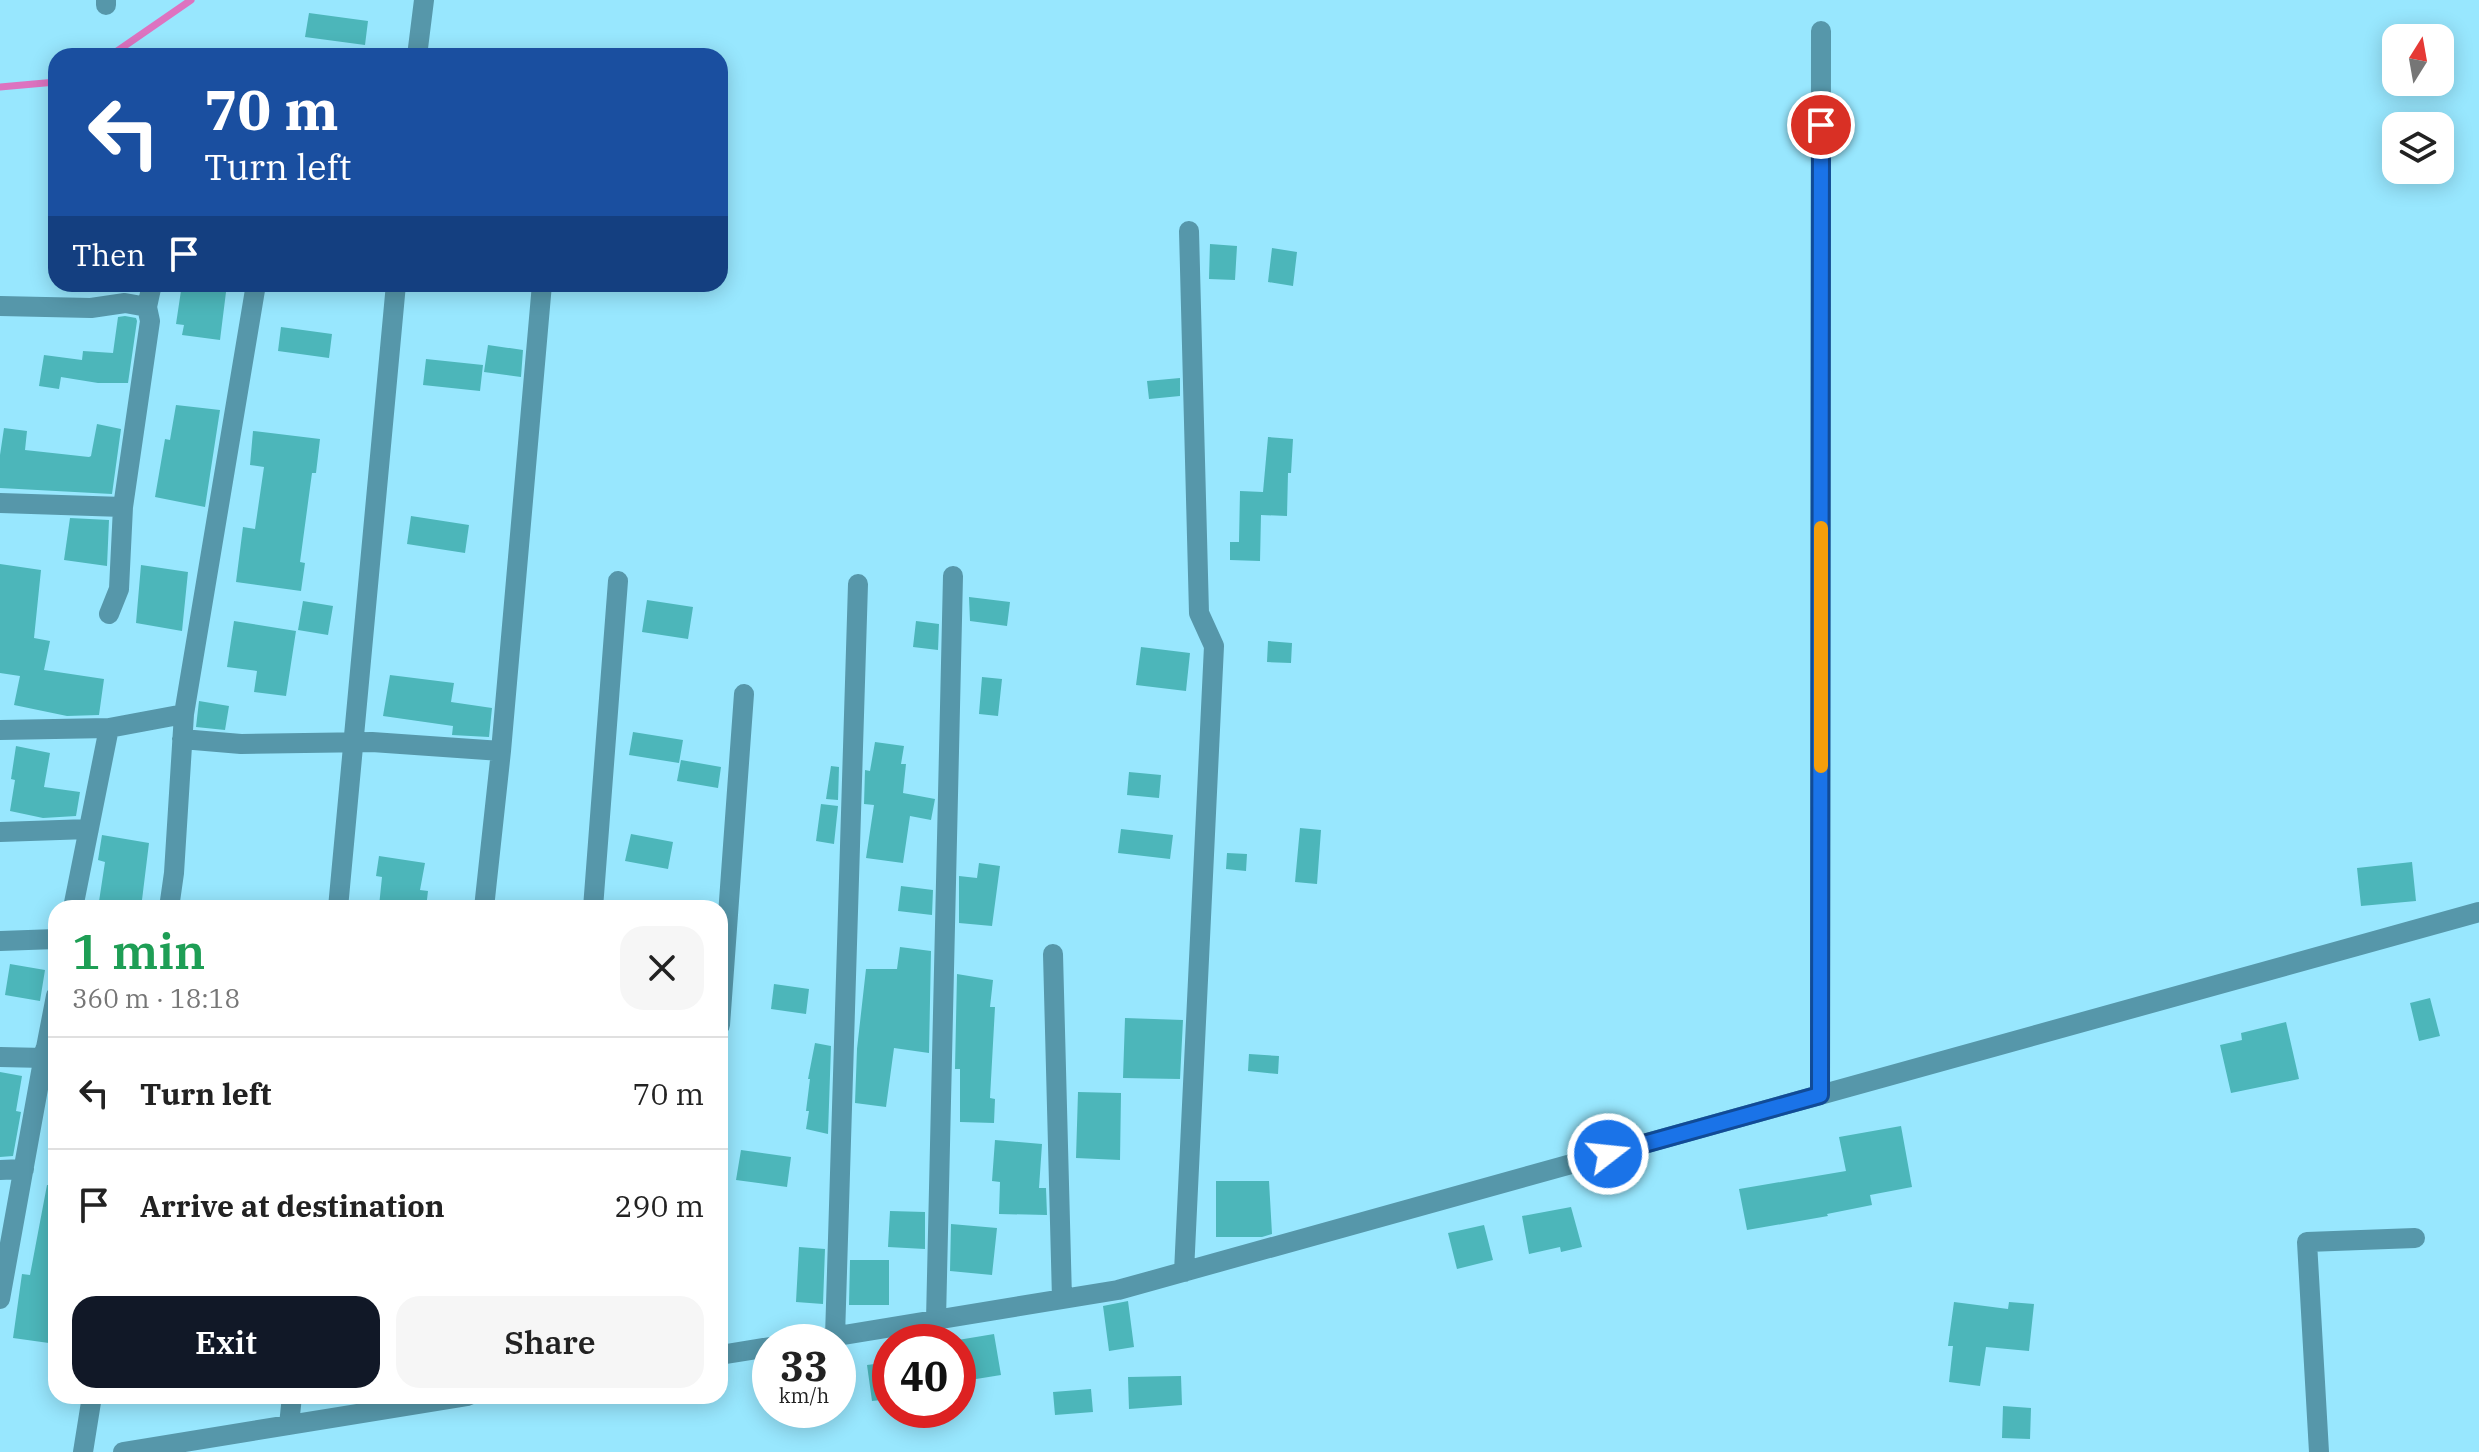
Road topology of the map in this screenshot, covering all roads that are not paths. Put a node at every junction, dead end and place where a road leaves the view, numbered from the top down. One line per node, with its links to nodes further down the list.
1 (424, 0): 3 (street)
2 (1821, 31): 39 (street)
3 (418, 48)
4 (1189, 231): 43 (street)
5 (150, 292): 10 (street)
6 (255, 292): 18 (street)
7 (395, 292): 22 (street)
8 (541, 292): 23 (street)
9 (0, 306): 10 (street)
10 (147, 307): 12 (street)
11 (0, 503): 12 (street)
12 (123, 507): 16 (street)
13 (953, 576): 46 (street)
14 (618, 581): 30 (street)
15 (858, 584): 47 (street)
16 (109, 614)
17 (744, 694): 32 (street)
18 (184, 714): 19 (street); 21 (street)
19 (109, 728): 20 (street); 24 (street)
20 (0, 730)
21 (182, 739): 22 (street); 27 (street)
22 (353, 743): 23 (street); 28 (street)
23 (501, 751): 29 (street)
24 (89, 829): 25 (street); 26 (street)
25 (0, 832)
26 (75, 900)
27 (170, 900)
28 (339, 900)
29 (485, 900)
30 (594, 900)
31 (2479, 912): 39 (street)
32 (728, 915)
33 (48, 939): 34 (street)
34 (0, 941)
35 (1053, 954): 45 (street)
36 (48, 1035): 37 (street)
37 (45, 1050): 38 (street); 40 (street)
38 (0, 1057)
39 (1820, 1095): 43 (street)
40 (24, 1169): 41 (street); 44 (street)
41 (0, 1170)
42 (2415, 1238): 57 (street)
43 (1184, 1272): 45 (street)
44 (0, 1298)
45 (1062, 1299): 46 (street)
46 (936, 1320): 48 (street)
47 (835, 1324)
48 (856, 1333)
49 (752, 1350): 50 (street)
50 (728, 1354)
51 (91, 1404): 55 (street)
52 (291, 1404): 54 (street)
53 (404, 1404): 54 (street)
54 (289, 1425): 56 (street)
55 (83, 1452)
56 (123, 1452)
57 (2319, 1452)

